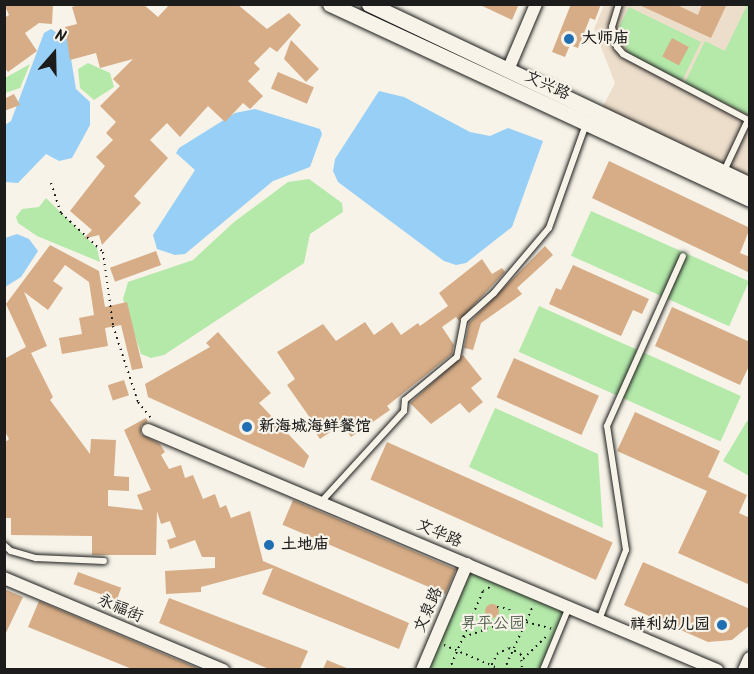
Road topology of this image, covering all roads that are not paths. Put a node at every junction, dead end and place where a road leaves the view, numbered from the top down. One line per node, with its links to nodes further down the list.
1 (330, 4): 7 (street, 文兴路)
2 (536, 4): 5 (street)
3 (619, 4): 6 (lane)
4 (374, 6): 5 (street, 文兴路)
5 (508, 70): 8 (street, 文兴路)
6 (749, 120): 9 (lane)
7 (586, 123): 8 (street, 文兴路); 14 (lane)
8 (609, 127): 9 (street, 文兴路); 11 (street, 文兴路)
9 (723, 173): 10 (street, 文兴路)
10 (750, 186)
11 (750, 199)
12 (683, 256): 20 (lane)
13 (152, 425): 14 (street, 文华路)
14 (321, 502): 17 (street, 文华路)
15 (4, 545): 16 (lane)
16 (104, 561)
17 (467, 564): 19 (street, 文华路); 23 (street, 文泉路)
18 (4, 578): 22 (street, 永福街)
19 (569, 607): 20 (street, 文华路); 24 (lane)
20 (599, 620): 25 (street, 文华路)
21 (750, 658): 26 (street)
22 (223, 669)
23 (422, 669)
24 (543, 669)
25 (717, 669)
26 (745, 669)

